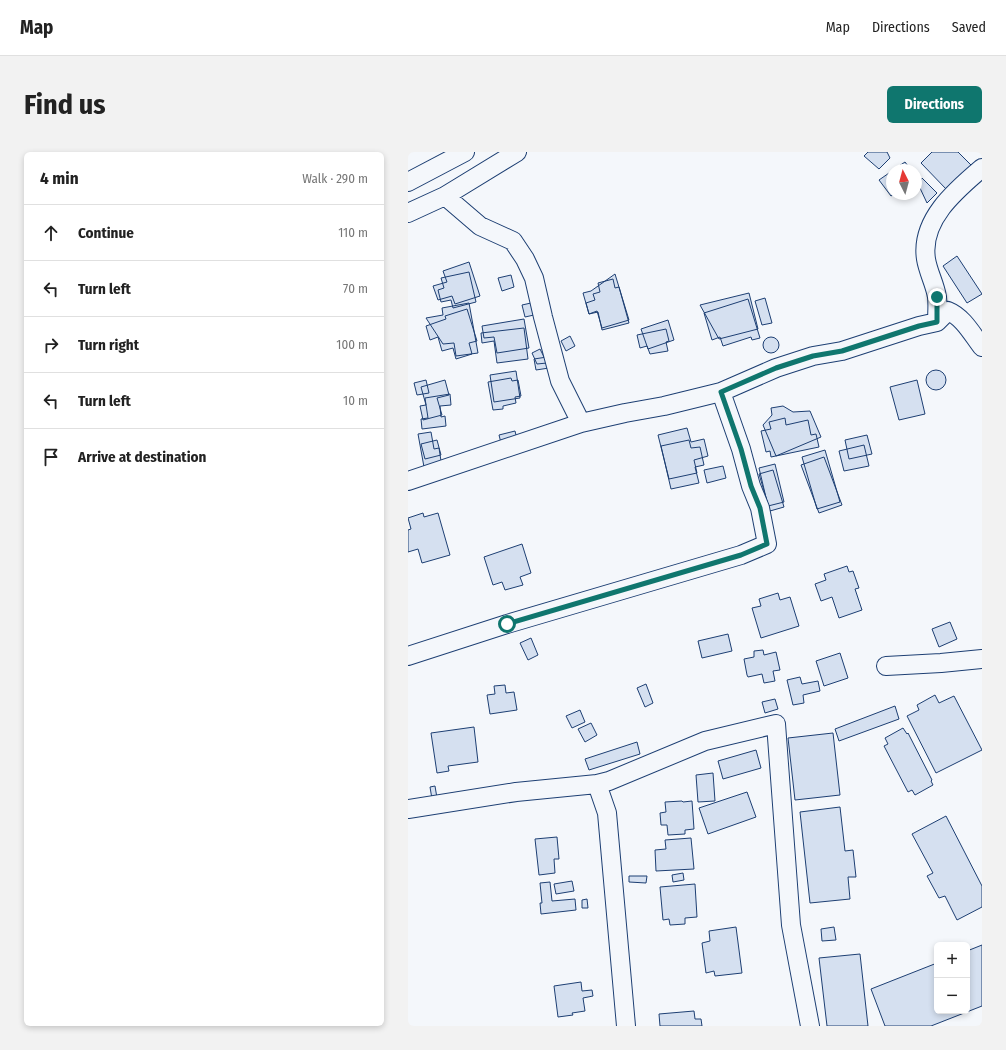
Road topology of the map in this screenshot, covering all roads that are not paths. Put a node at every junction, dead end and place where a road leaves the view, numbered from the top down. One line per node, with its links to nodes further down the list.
1 (465, 152): 4 (street)
2 (517, 152): 5 (street)
3 (982, 168): 7 (street)
4 (408, 182)
5 (445, 196): 6 (street); 10 (street)
6 (408, 213)
7 (940, 310): 8 (street); 9 (street)
8 (982, 347)
9 (721, 392): 10 (street); 12 (street)
10 (581, 423): 11 (street)
11 (408, 481)
12 (408, 656)
13 (982, 659): 14 (street)
14 (886, 666)
15 (597, 784): 16 (street); 17 (street); 18 (street)
16 (408, 809)
17 (626, 1026)
18 (810, 1026)

